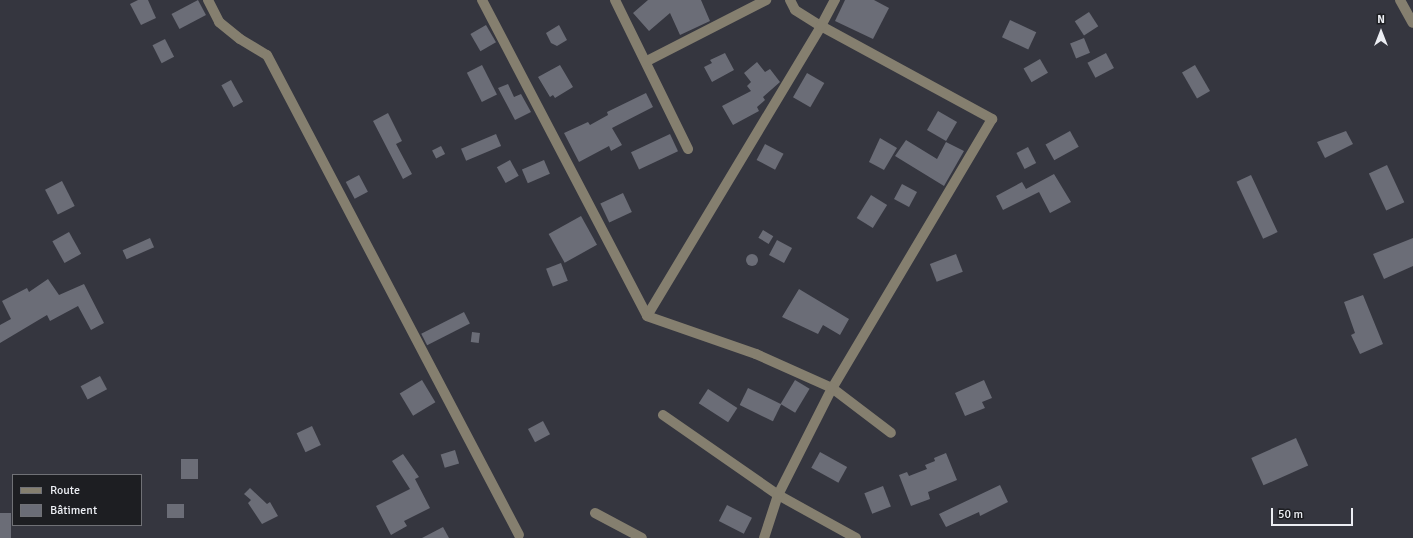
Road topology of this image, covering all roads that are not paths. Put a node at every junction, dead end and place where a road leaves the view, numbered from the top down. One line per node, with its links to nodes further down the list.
1 (208, 0): 18 (street)
2 (482, 0): 12 (street)
3 (615, 0): 10 (street)
4 (766, 0): 10 (street)
5 (790, 0): 9 (street)
6 (835, 0): 9 (street)
7 (1400, 0): 8 (street)
8 (1413, 23)
9 (821, 26): 12 (street); 13 (street)
10 (647, 61): 11 (street)
11 (688, 149)
12 (647, 316): 13 (street)
13 (832, 388): 15 (street); 16 (street)
14 (662, 415): 16 (street)
15 (891, 433)
16 (778, 495): 20 (street); 21 (street)
17 (595, 513): 19 (street)
18 (519, 535)
19 (642, 538)
20 (764, 538)
21 (856, 538)

